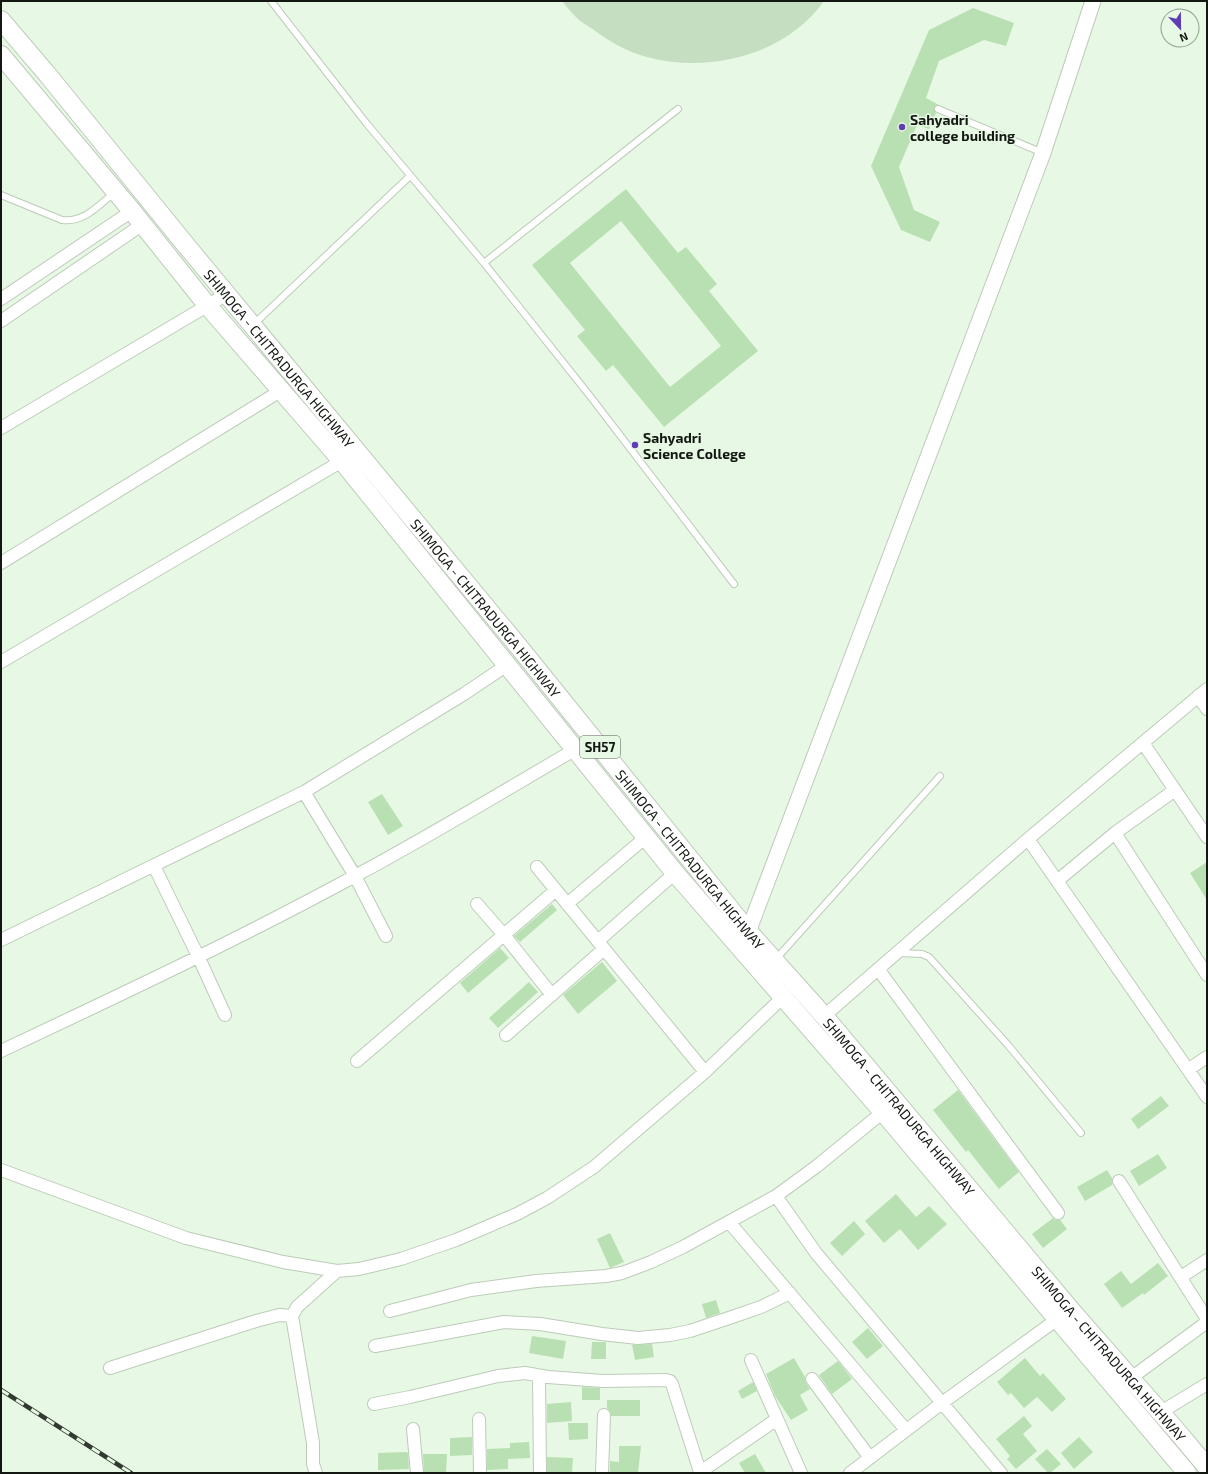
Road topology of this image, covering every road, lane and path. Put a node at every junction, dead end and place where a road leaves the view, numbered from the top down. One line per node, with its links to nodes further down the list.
1 (271, 1): 8 (lane)
2 (1093, 1): 7 (street)
3 (1, 20): 13 (main road, SHIMOGA - CHITRADURGA HIGHWAY / SH57)
4 (1, 56): 9 (main road, SHIMOGA - CHITRADURGA HIGHWAY / SH57)
5 (678, 109): 12 (lane)
6 (938, 109): 7 (lane)
7 (1044, 153): 44 (street)
8 (410, 176): 12 (lane); 17 (lane)
9 (115, 192): 10 (lane); 11 (main road, SHIMOGA - CHITRADURGA HIGHWAY / SH57)
10 (1, 195)
11 (137, 218): 14 (street); 15 (main road, SHIMOGA - CHITRADURGA HIGHWAY / SH57); 16 (street)
12 (484, 263): 22 (lane)
13 (227, 294): 15 (street); 17 (main road, SHIMOGA - CHITRADURGA HIGHWAY / SH57)
14 (1, 299)
15 (207, 305): 18 (main road, SHIMOGA - CHITRADURGA HIGHWAY / SH57); 19 (street)
16 (1, 320)
17 (252, 325): 44 (main road, SHIMOGA - CHITRADURGA HIGHWAY / SH57)
18 (282, 390): 20 (main road, SHIMOGA - CHITRADURGA HIGHWAY / SH57); 21 (street)
19 (1, 428)
20 (342, 461): 23 (street); 24 (main road, SHIMOGA - CHITRADURGA HIGHWAY / SH57)
21 (1, 563)
22 (734, 584)
23 (1, 662)
24 (507, 665): 28 (main road, SHIMOGA - CHITRADURGA HIGHWAY / SH57); 31 (street)
25 (1202, 693): 26 (street); 27 (street)
26 (1207, 709)
27 (1142, 743): 30 (street); 35 (street)
28 (576, 749): 33 (main road, SHIMOGA - CHITRADURGA HIGHWAY / SH57); 39 (street)
29 (940, 776): 52 (lane)
30 (1174, 790): 32 (street); 34 (street)
31 (304, 792): 36 (street); 39 (street)
32 (1115, 833): 40 (street); 54 (street)
33 (646, 837): 38 (main road, SHIMOGA - CHITRADURGA HIGHWAY / SH57); 43 (street)
34 (1207, 837)
35 (1028, 839): 40 (street); 50 (street)
36 (154, 866): 47 (street); 51 (street)
37 (537, 867): 41 (street)
38 (675, 873): 48 (street); 49 (main road, SHIMOGA - CHITRADURGA HIGHWAY / SH57)
39 (355, 876): 46 (street); 51 (street)
40 (1057, 881): 63 (street)
41 (556, 890): 43 (street); 45 (street)
42 (477, 904): 45 (street)
43 (567, 904): 48 (street)
44 (748, 931): 49 (street); 52 (main road, SHIMOGA - CHITRADURGA HIGHWAY / SH57)
45 (504, 934): 55 (street); 62 (street)
46 (386, 936)
47 (1, 940)
48 (601, 945): 55 (street); 64 (street)
49 (742, 950): 56 (main road, SHIMOGA - CHITRADURGA HIGHWAY / SH57)
50 (898, 952): 53 (street); 67 (lane)
51 (199, 958): 57 (street); 60 (street)
52 (774, 960): 58 (main road, SHIMOGA - CHITRADURGA HIGHWAY / SH57)
53 (878, 969): 58 (street); 71 (street)
54 (1207, 975)
55 (552, 995): 59 (street)
56 (782, 998): 64 (street); 66 (main road, SHIMOGA - CHITRADURGA HIGHWAY / SH57)
57 (225, 1015)
58 (824, 1016): 78 (main road, SHIMOGA - CHITRADURGA HIGHWAY / SH57)
59 (506, 1035)
60 (1, 1052)
61 (1207, 1057): 63 (street)
62 (357, 1061)
63 (1189, 1069): 65 (street)
64 (705, 1072): 74 (street)
65 (1207, 1097)
66 (884, 1112): 70 (street); 78 (main road, SHIMOGA - CHITRADURGA HIGHWAY / SH57)
67 (1081, 1133)
68 (1, 1170): 74 (street)
69 (1119, 1181): 75 (street)
70 (776, 1196): 72 (street); 88 (street)
71 (1058, 1213)
72 (729, 1222): 76 (street); 77 (street)
73 (1207, 1260): 75 (street)
74 (337, 1271): 79 (street)
75 (1182, 1280): 80 (street)
76 (790, 1293): 81 (street); 95 (street)
77 (390, 1311)
78 (1064, 1314): 85 (main road, SHIMOGA - CHITRADURGA HIGHWAY / SH57); 88 (street); 107 (main road, SHIMOGA - CHITRADURGA HIGHWAY / SH57)
79 (292, 1316): 83 (street); 98 (street)
80 (1207, 1320): 85 (street)
81 (375, 1346)
82 (750, 1360): 93 (street)
83 (110, 1368)
84 (539, 1376): 89 (street); 101 (street); 103 (street)
85 (1131, 1378): 90 (main road, SHIMOGA - CHITRADURGA HIGHWAY / SH57)
86 (812, 1379): 96 (street)
87 (1207, 1384): 90 (street)
88 (942, 1403): 95 (street); 106 (street)
89 (374, 1404)
90 (1161, 1412): 97 (main road, SHIMOGA - CHITRADURGA HIGHWAY / SH57)
91 (604, 1415): 102 (street)
92 (479, 1419): 100 (street)
93 (777, 1419): 103 (street); 104 (street)
94 (413, 1430): 99 (street)
95 (906, 1430): 96 (street)
96 (867, 1465): 105 (street)
97 (1207, 1467)
98 (316, 1473)
99 (417, 1473)
100 (480, 1473)
101 (540, 1473)
102 (602, 1473)
103 (700, 1473)
104 (801, 1473)
105 (850, 1473)
106 (1001, 1473)
107 (1187, 1473)

